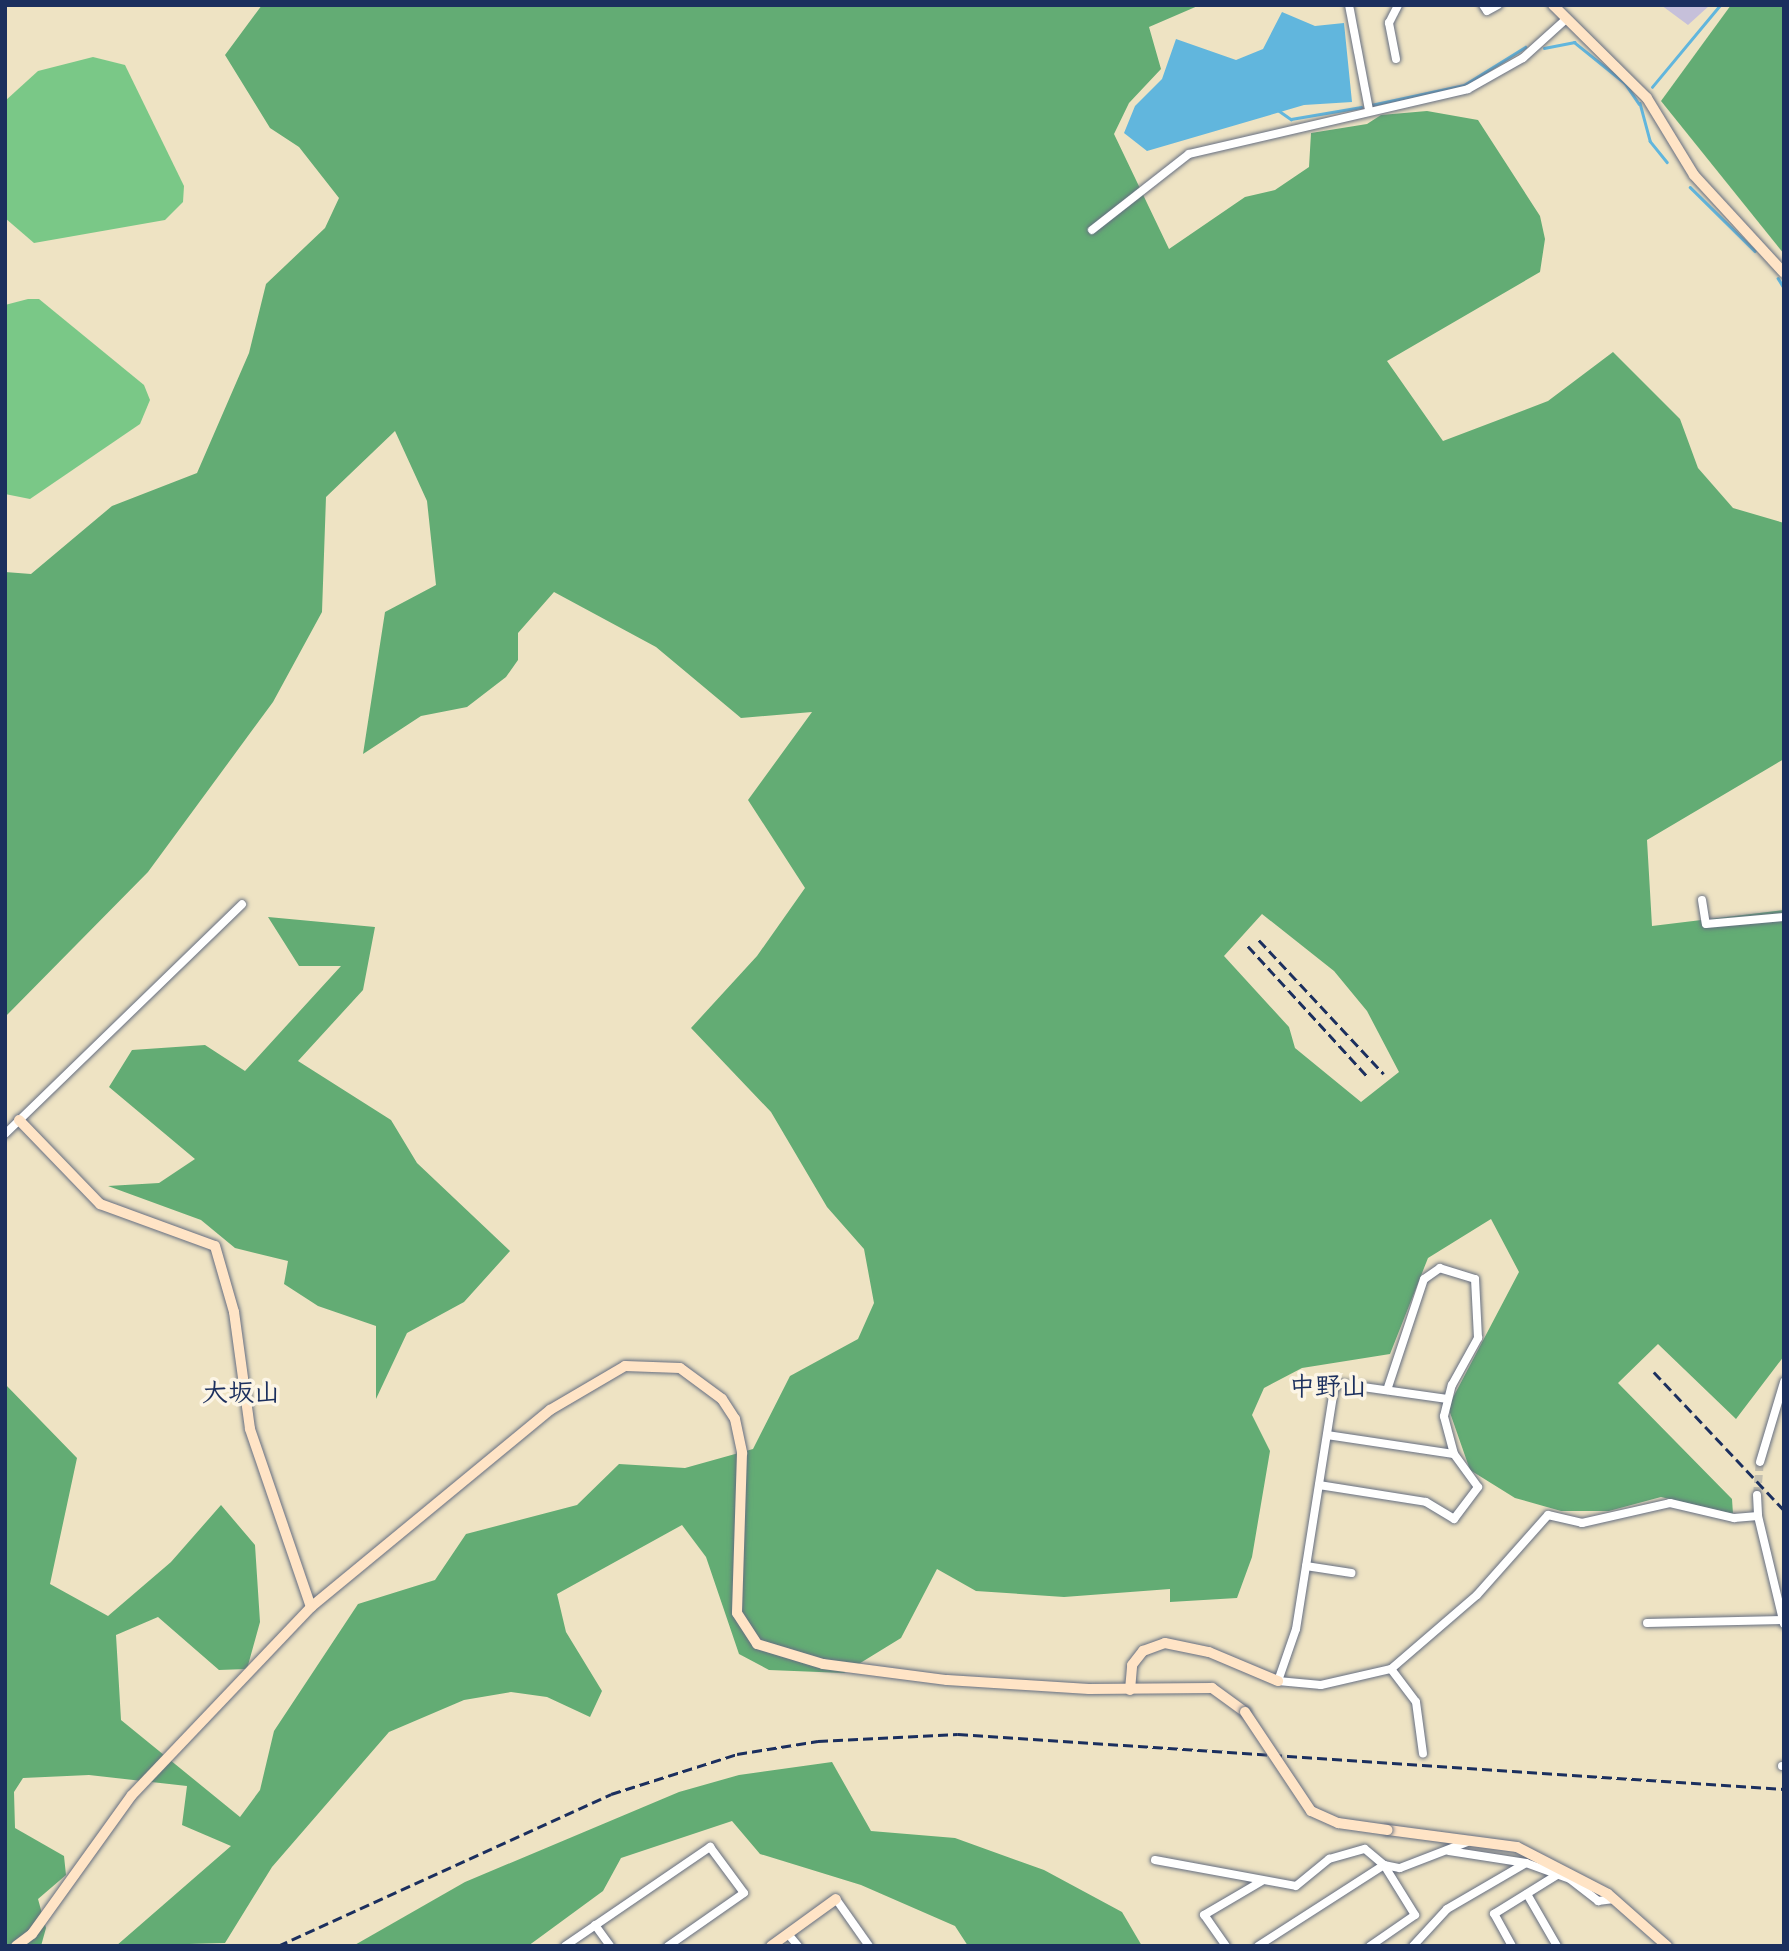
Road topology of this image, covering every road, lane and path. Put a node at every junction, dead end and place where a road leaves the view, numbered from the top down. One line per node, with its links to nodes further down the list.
1 (1349, 5): 8 (street)
2 (1398, 5): 7 (street)
3 (1483, 5): 4 (street)
4 (1499, 5)
5 (1553, 5): 6 (street)
6 (1564, 21): 8 (street); 10 (street)
7 (1396, 59)
8 (1370, 110): 9 (street)
9 (1092, 230)
10 (1784, 273)
11 (1702, 900): 13 (street)
12 (242, 904): 14 (street)
13 (1784, 917)
14 (19, 1120): 15 (street); 27 (street)
15 (5, 1134)
16 (1784, 1382): 21 (street)
17 (1387, 1390): 18 (street); 18 (street); 19 (street)
18 (1447, 1399): 20 (street)
19 (1327, 1435): 20 (street); 22 (street)
20 (1454, 1454): 22 (street)
21 (1760, 1462)
22 (1319, 1485): 25 (street)
23 (1757, 1495): 24 (street)
24 (1758, 1516): 28 (street); 30 (street)
25 (1306, 1566): 26 (street); 31 (street)
26 (1350, 1573)
27 (311, 1607): 32 (street); 46 (street)
28 (1783, 1622): 29 (street)
29 (1647, 1623)
30 (1391, 1669): 31 (street); 33 (street)
31 (1278, 1681): 32 (street)
32 (1129, 1690): 34 (street, bridge)
33 (1423, 1754)
34 (1480, 1837): 35 (street); 43 (street)
35 (1449, 1851): 37 (street); 38 (street)
36 (1155, 1860): 40 (street)
37 (1526, 1863): 39 (street); 56 (street)
38 (1384, 1865): 40 (street); 54 (street); 55 (street)
39 (1557, 1875): 41 (street); 43 (street)
40 (1262, 1881): 53 (street)
41 (1527, 1894): 57 (street); 58 (street)
42 (836, 1899): 45 (street); 52 (street)
43 (1614, 1899): 59 (street)
44 (595, 1925): 47 (street); 48 (street); 49 (street)
45 (788, 1934): 50 (street); 51 (street)
46 (16, 1946)
47 (565, 1946)
48 (610, 1946)
49 (668, 1946)
50 (771, 1946)
51 (798, 1946)
52 (869, 1946)
53 (1226, 1946)
54 (1258, 1946)
55 (1370, 1946)
56 (1413, 1946)
57 (1512, 1946)
58 (1557, 1946)
59 (1667, 1946)

